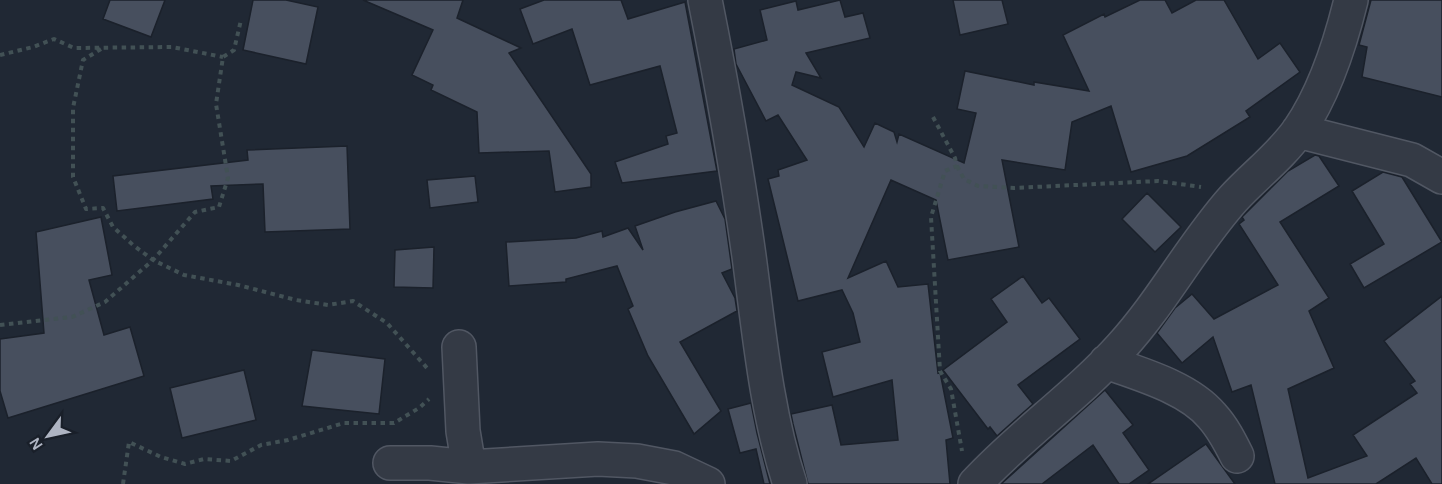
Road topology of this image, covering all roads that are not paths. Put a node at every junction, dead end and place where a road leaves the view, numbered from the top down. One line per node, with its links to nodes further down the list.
1 (705, 0): 12 (street)
2 (1351, 0): 3 (street)
3 (1298, 131): 4 (street); 6 (street)
4 (1442, 177)
5 (459, 347): 9 (street)
6 (1106, 362): 7 (street); 10 (street)
7 (1237, 456)
8 (390, 463): 9 (street)
9 (469, 467): 11 (street)
10 (969, 471)
11 (708, 484)
12 (790, 484)

